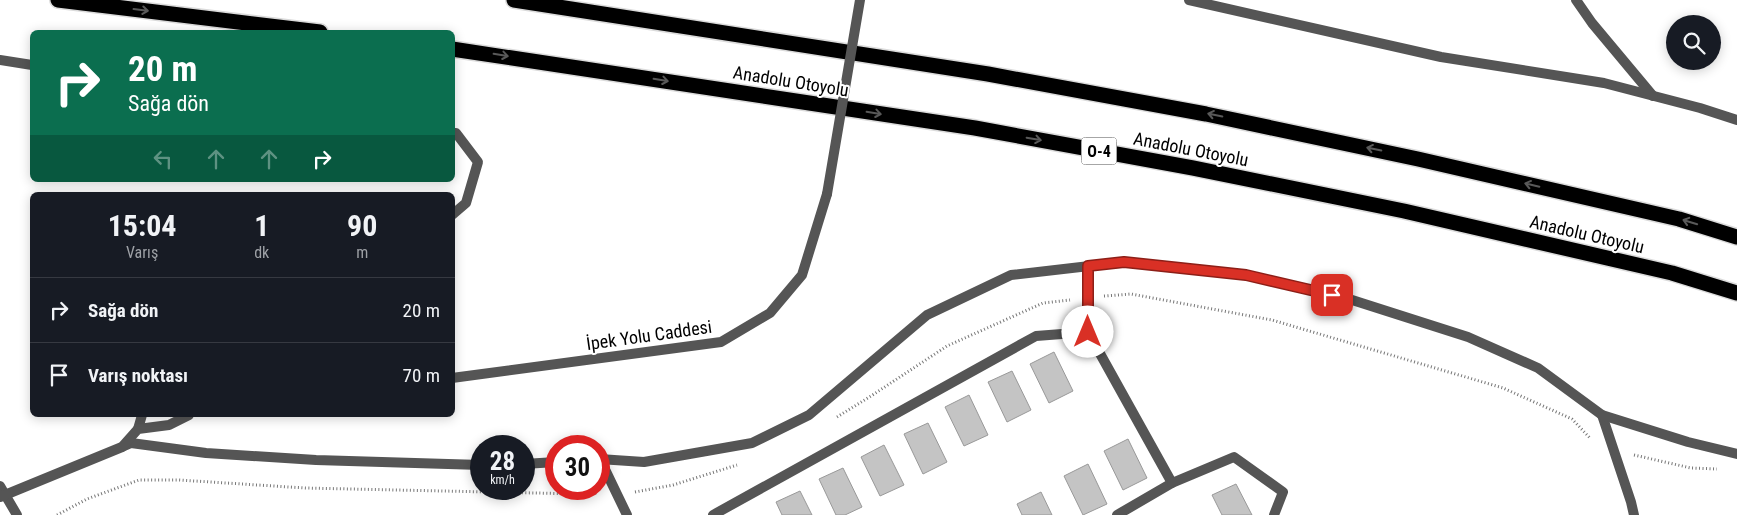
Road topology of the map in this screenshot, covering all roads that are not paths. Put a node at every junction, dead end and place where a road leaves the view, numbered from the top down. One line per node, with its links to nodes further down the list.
1 (58, 0): 6 (highway, one-way to 6)
2 (514, 0): 14 (highway, Anadolu Otoyolu, one-way to 2)
3 (860, 0): 18 (street, İpek Yolu Caddesi, bridge)
4 (1189, 0): 10 (street)
5 (1576, 0): 10 (street)
6 (304, 30)
7 (455, 49): 16 (highway, Anadolu Otoyolu / O-4, one-way to 16)
8 (0, 60): 9 (street)
9 (30, 65)
10 (1653, 96): 11 (street)
11 (1737, 120)
12 (455, 133): 13 (street)
13 (455, 212)
14 (1737, 237)
15 (1088, 266): 17 (street); 19 (street); 25 (street)
16 (1737, 293)
17 (1088, 332): 28 (street); 33 (street)
18 (455, 378)
19 (1602, 415): 24 (street); 36 (street)
20 (141, 417): 22 (street)
21 (185, 417): 22 (street)
22 (138, 429): 23 (street)
23 (122, 447): 26 (street); 30 (street)
24 (1737, 454)
25 (610, 460)
26 (470, 465)
27 (610, 481): 32 (street)
28 (1172, 483): 34 (street); 35 (street)
29 (0, 486): 30 (street)
30 (3, 496): 31 (street)
31 (17, 515)
32 (627, 515)
33 (713, 515)
34 (1117, 515)
35 (1274, 515)
36 (1634, 515)

